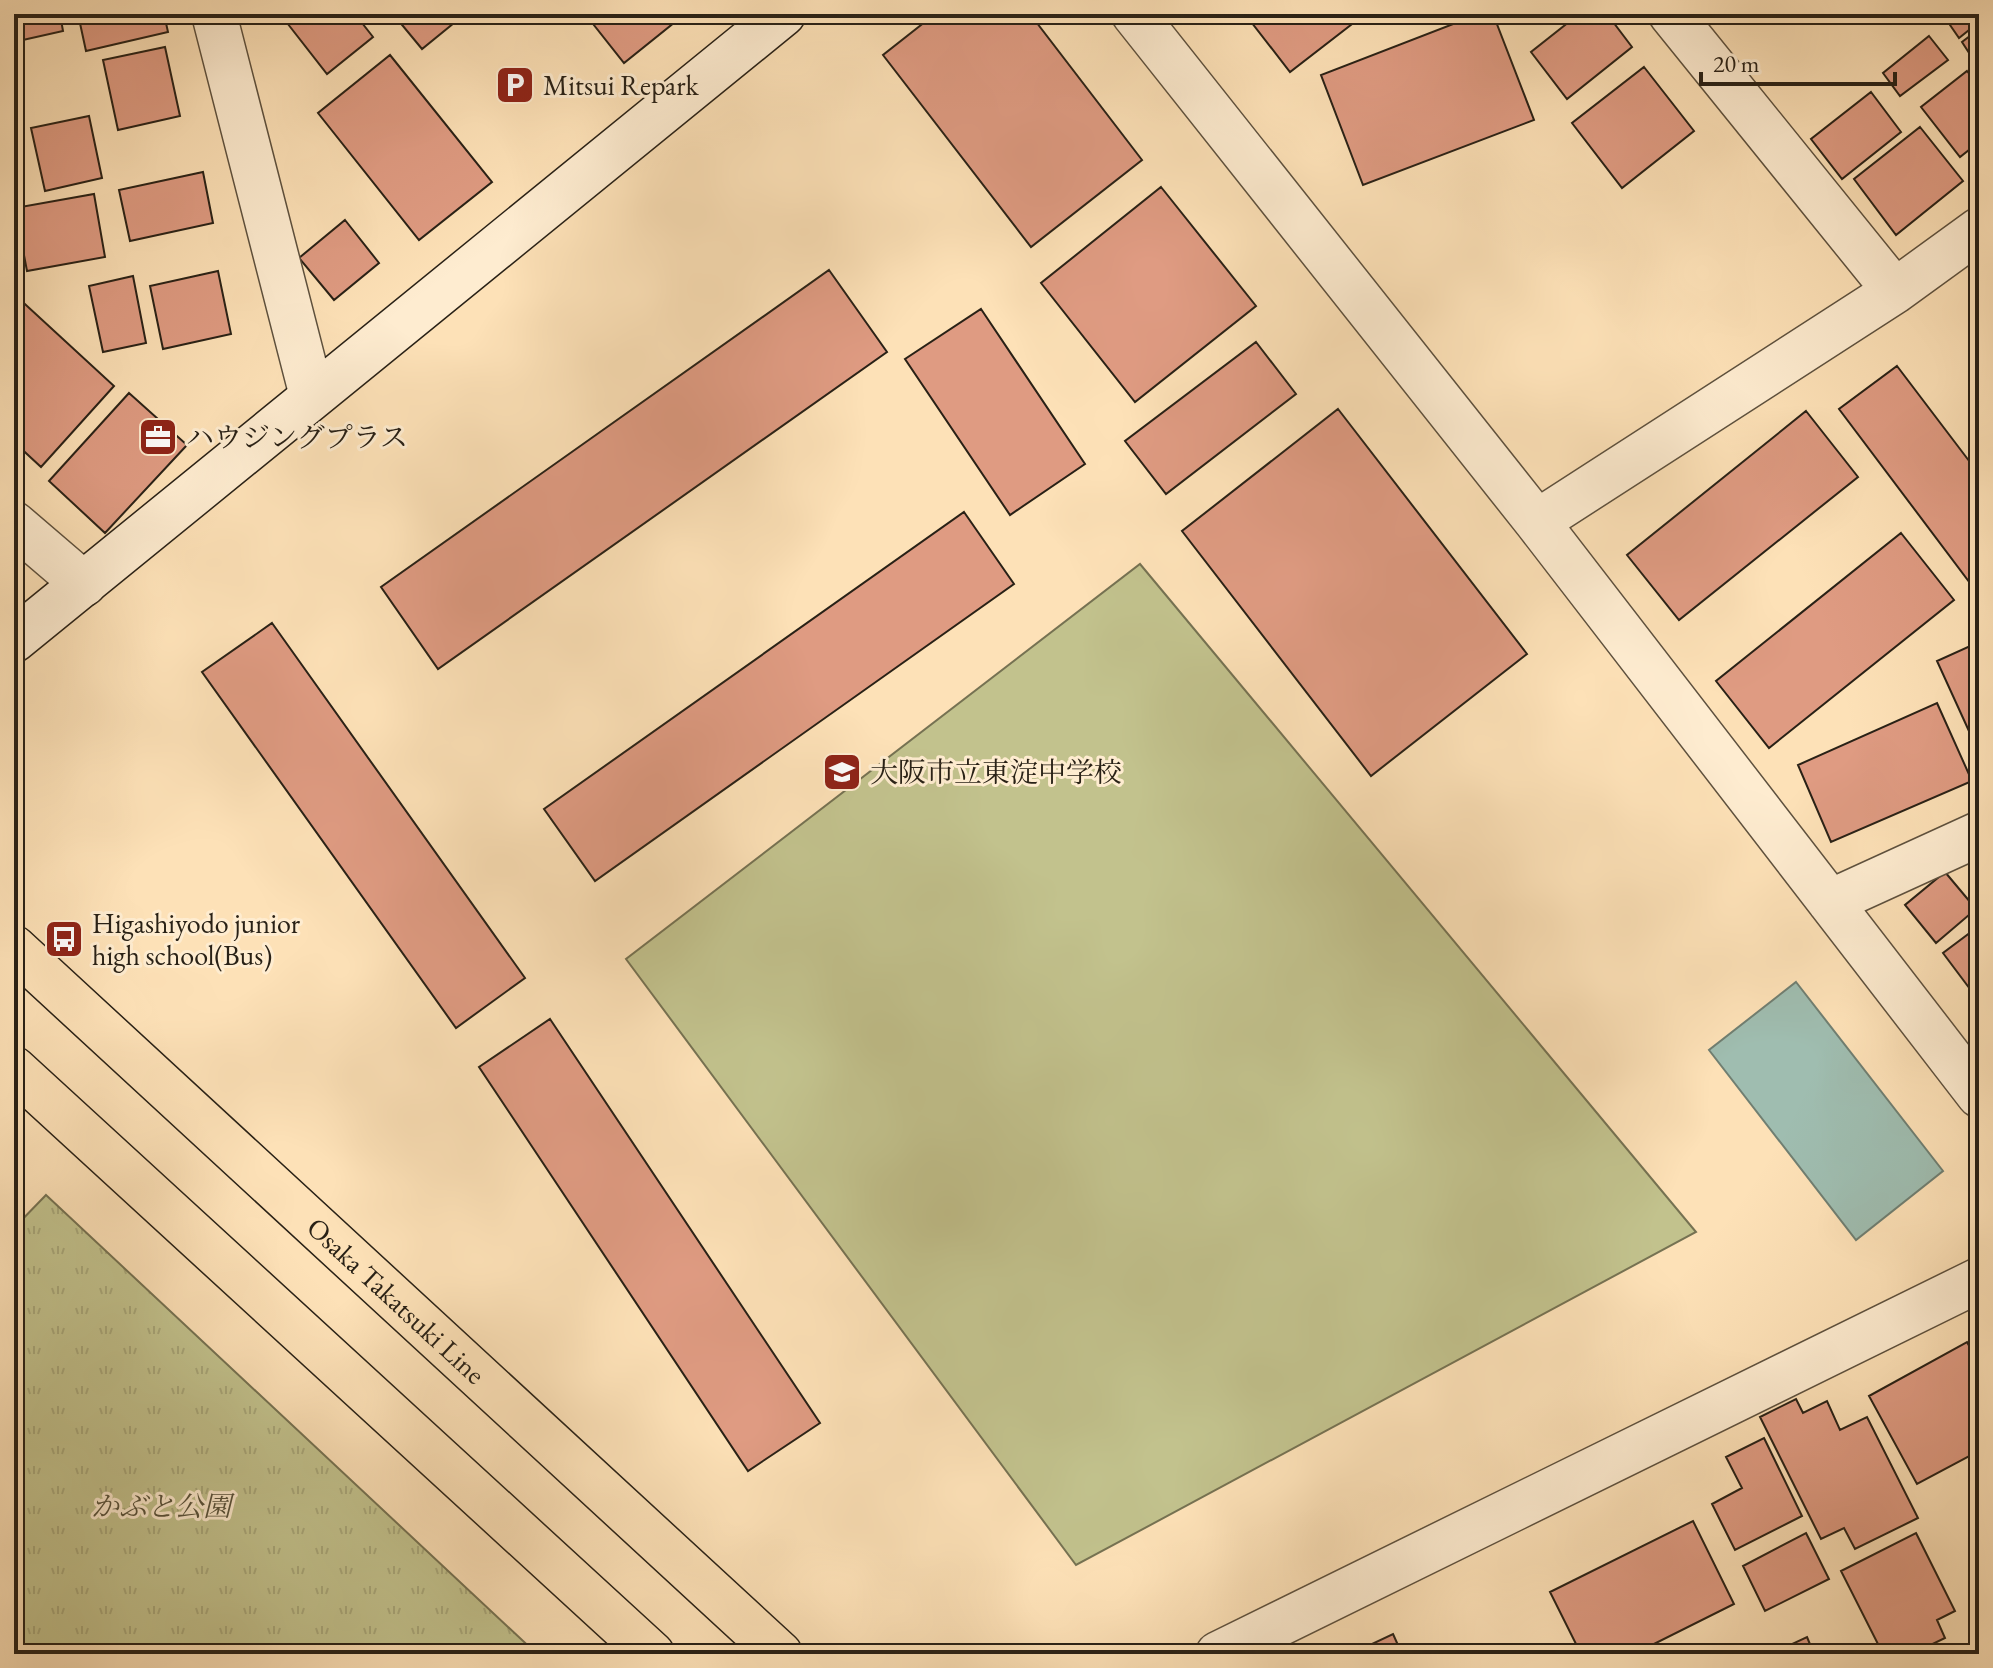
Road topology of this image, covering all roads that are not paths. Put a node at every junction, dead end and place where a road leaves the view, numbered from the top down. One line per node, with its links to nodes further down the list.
1 (214, 14): 7 (street)
2 (783, 14): 7 (street)
3 (1134, 14): 8 (street)
4 (1671, 14): 6 (street)
5 (1979, 230): 6 (street)
6 (1895, 291): 8 (street)
7 (312, 396): 10 (street)
8 (1537, 522): 13 (street)
9 (14, 524): 10 (street)
10 (84, 584): 11 (street)
11 (14, 640)
12 (1979, 834): 13 (street)
13 (1830, 902): 16 (street)
14 (14, 948): 19 (main road, Osaka Takatsuki Line)
15 (14, 1069): 18 (main road)
16 (1979, 1095)
17 (1979, 1280): 20 (street)
18 (652, 1654)
19 (780, 1654)
20 (1218, 1654)

